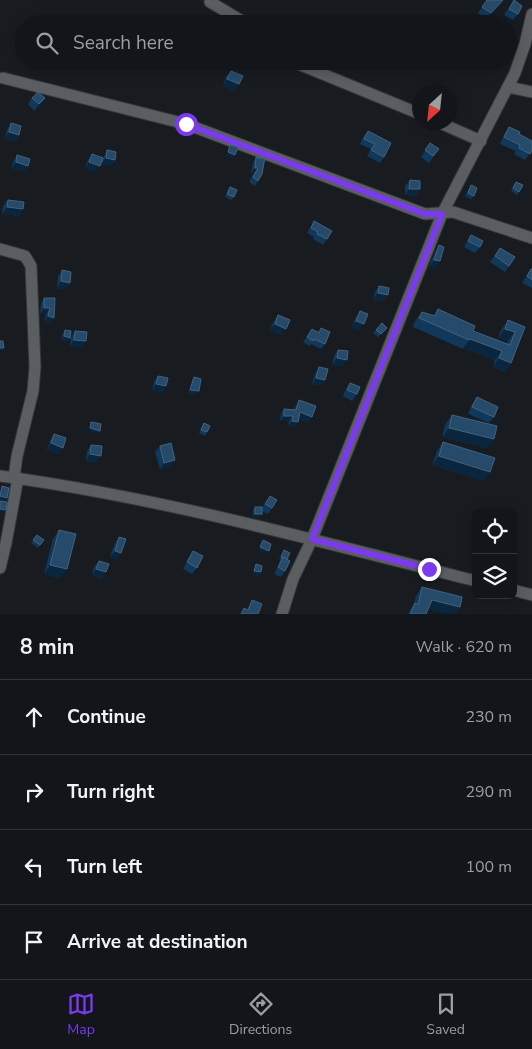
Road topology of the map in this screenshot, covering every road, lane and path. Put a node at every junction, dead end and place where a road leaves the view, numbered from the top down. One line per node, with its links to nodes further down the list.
1 (210, 2): 3 (street)
2 (532, 14): 4 (street)
3 (232, 15)
4 (517, 68)
5 (313, 70): 10 (street)
6 (516, 70): 8 (street)
7 (3, 78): 13 (street)
8 (508, 87): 9 (street); 12 (street)
9 (532, 92)
10 (412, 111)
11 (456, 130): 12 (street)
12 (481, 141): 13 (street)
13 (442, 214): 14 (street); 18 (street)
14 (532, 238)
15 (0, 250): 17 (street)
16 (0, 476): 17 (street)
17 (16, 478): 18 (street); 19 (street)
18 (312, 539): 20 (street); 23 (street)
19 (0, 568)
20 (472, 580)
21 (517, 591): 22 (street)
22 (532, 595)
23 (282, 614)

